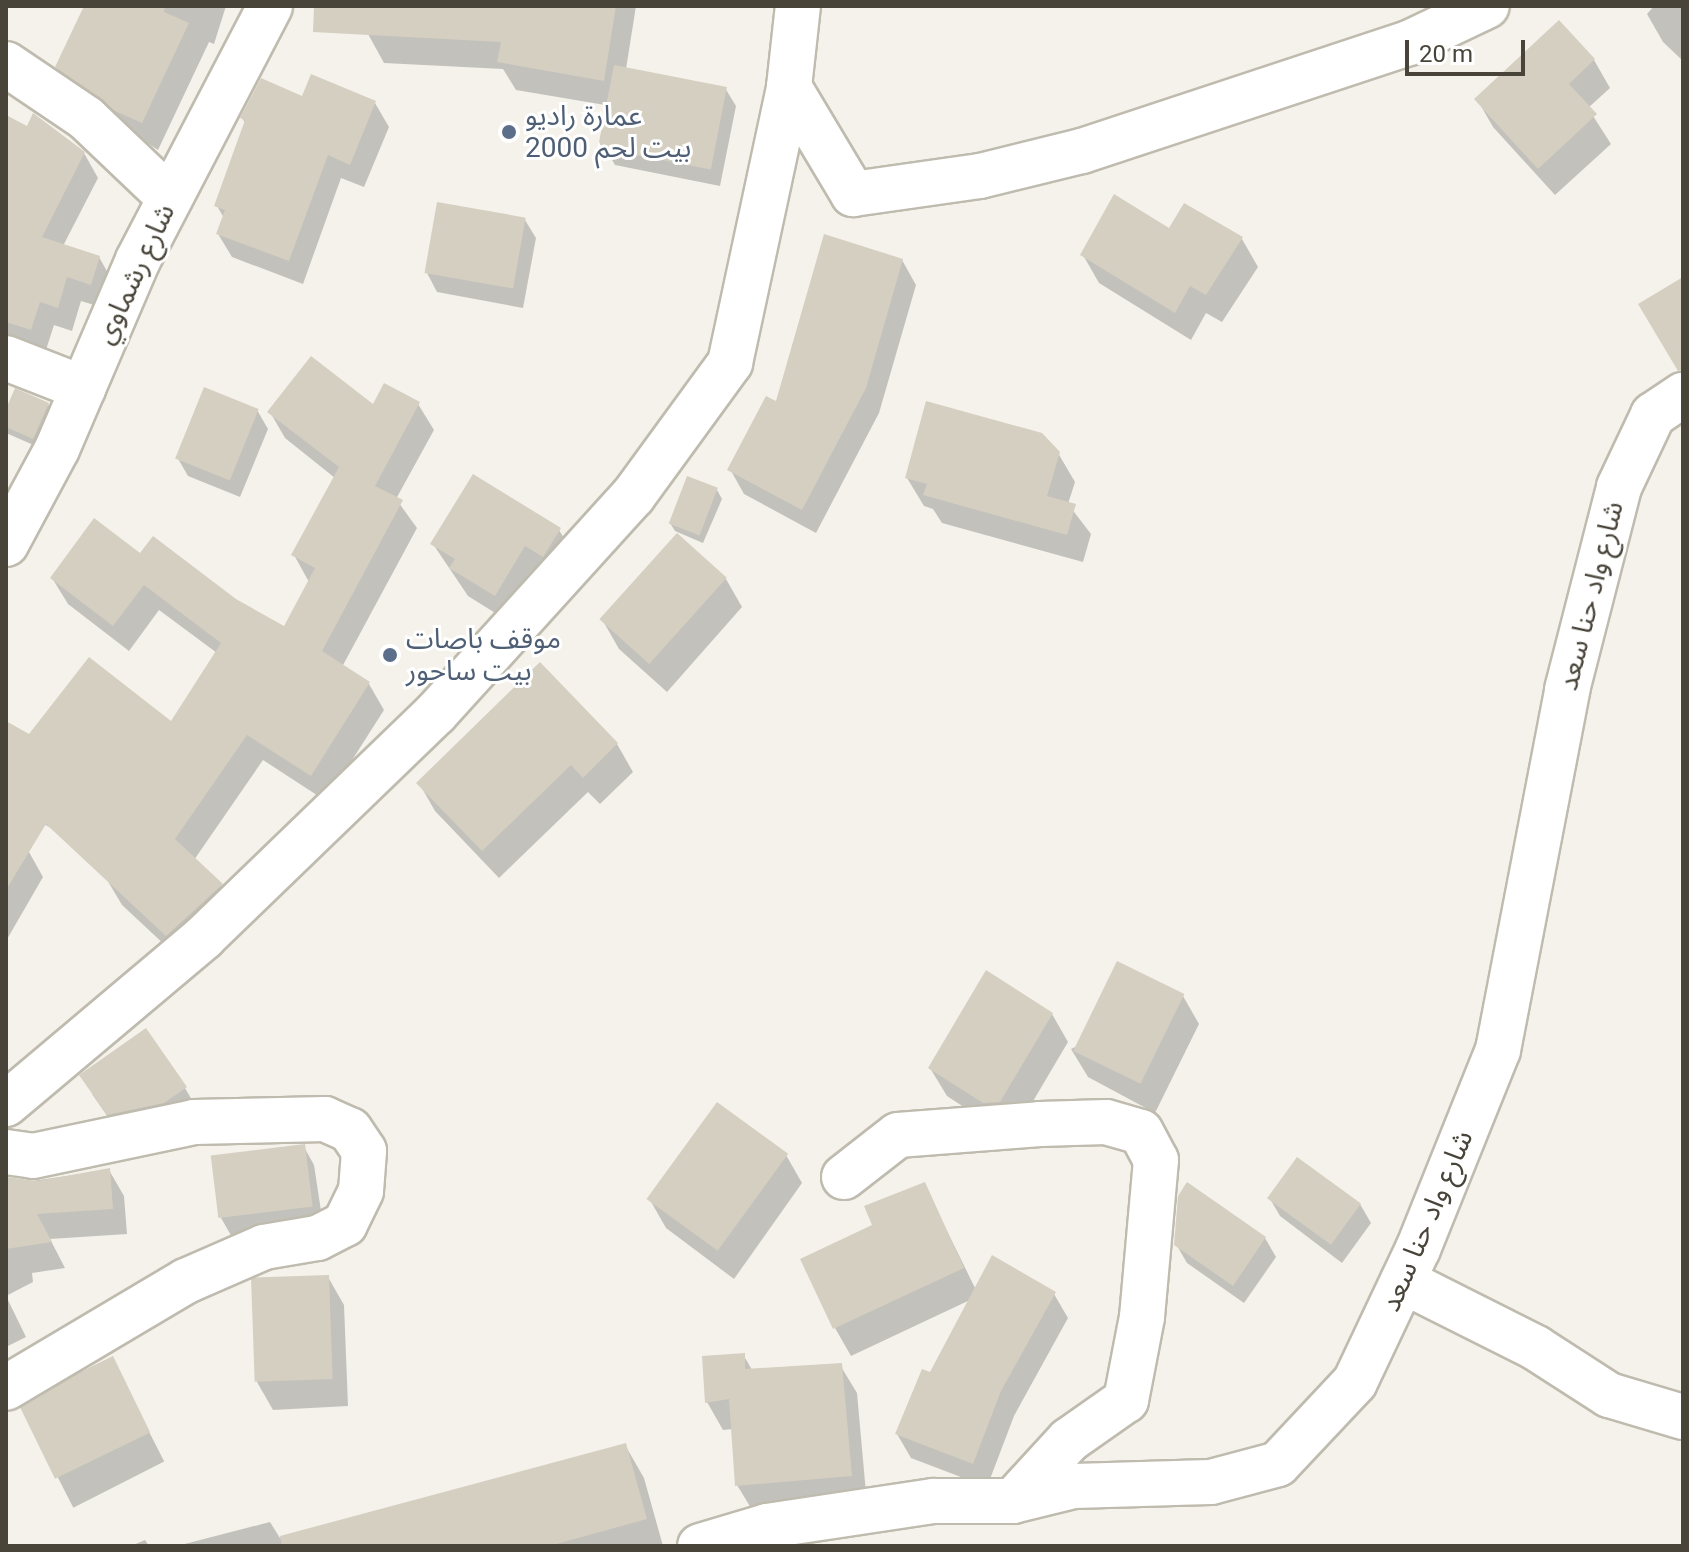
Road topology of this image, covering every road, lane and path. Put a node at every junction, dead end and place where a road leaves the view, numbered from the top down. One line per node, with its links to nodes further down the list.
1 (270, 6): 6 (street, شارع رشماوي)
2 (798, 6): 5 (street)
3 (1487, 6): 5 (street)
4 (6, 64): 6 (street)
5 (789, 87): 11 (street)
6 (170, 198): 8 (street, شارع رشماوي)
7 (6, 358): 8 (street)
8 (83, 388): 10 (street, شارع رشماوي)
9 (1683, 395): 14 (street, شارع واد حنا سعد)
10 (6, 544)
11 (6, 1104)
12 (6, 1152): 15 (street)
13 (844, 1177): 17 (street)
14 (1403, 1281): 16 (street); 17 (street, شارع واد حنا سعد)
15 (6, 1388)
16 (1683, 1417)
17 (1013, 1501): 18 (street, شارع واد حنا سعد)
18 (700, 1546)

